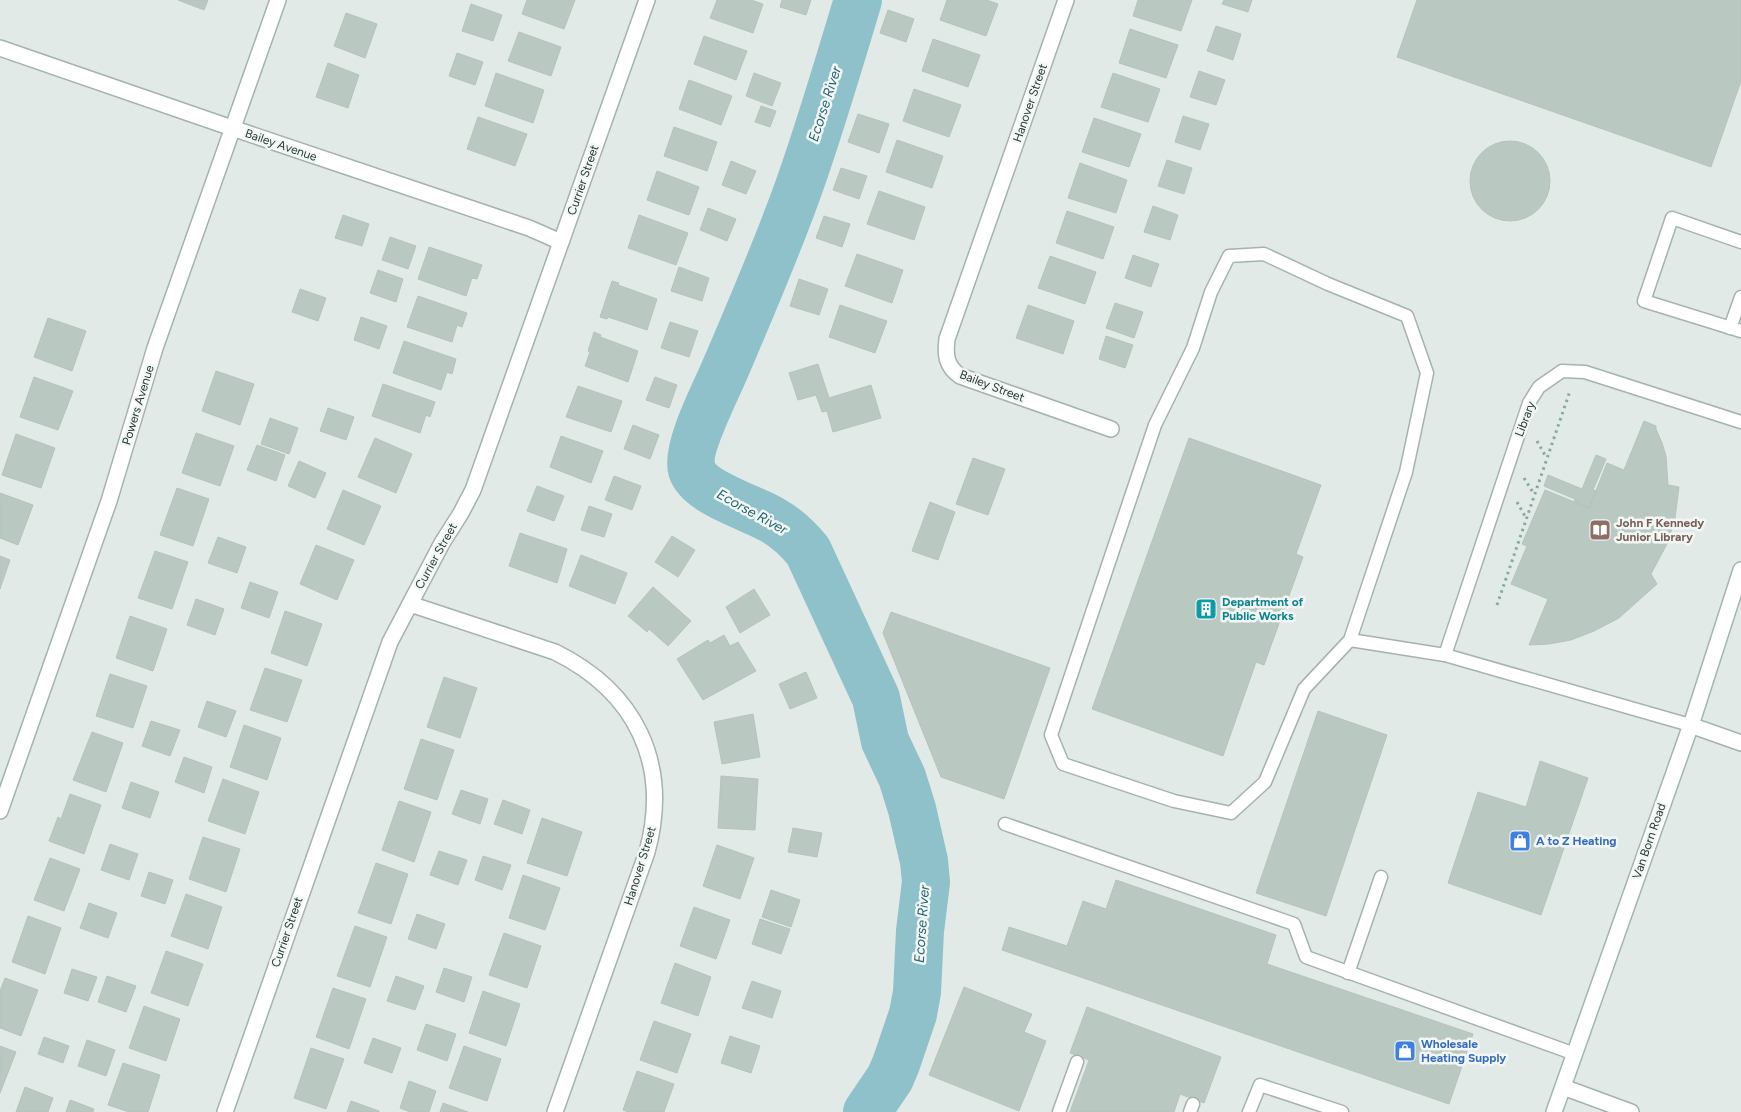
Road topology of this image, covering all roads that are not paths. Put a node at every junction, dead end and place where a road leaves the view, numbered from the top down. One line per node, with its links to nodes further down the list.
1 (278, 0): 5 (street, Powers Avenue)
2 (647, 0): 7 (street, Currier Street)
3 (1066, 0): 6 (street, Hanover Street)
4 (0, 48): 5 (street, Bailey Avenue)
5 (232, 128): 7 (street, Bailey Avenue); 19 (street, Powers Avenue)
6 (994, 206): 12 (street, Bailey Street)
7 (561, 242): 14 (street, Currier Street)
8 (1741, 242): 10 (lane)
9 (1741, 298): 10 (lane)
10 (1736, 330)
11 (1741, 422): 16 (lane, Library)
12 (1111, 429)
13 (1741, 570): 17 (street, Van Born Road)
14 (410, 604): 26 (street, Currier Street); 27 (street, Hanover Street)
15 (1350, 640): 15 (lane); 16 (lane)
16 (1445, 655): 17 (lane)
17 (1690, 725): 18 (street); 23 (street, Van Born Road)
18 (1741, 743)
19 (0, 811)
20 (1004, 824): 22 (lane)
21 (1381, 877): 22 (lane)
22 (1348, 973): 23 (lane)
23 (1575, 1054): 25 (street, Van Born Road)
24 (1077, 1062): 28 (lane)
25 (1563, 1087): 31 (street, Van Born Road); 32 (street)
26 (224, 1112)
27 (556, 1112)
28 (1059, 1112)
29 (1249, 1112): 30 (lane)
30 (1342, 1112)
31 (1554, 1112)
32 (1631, 1112)

